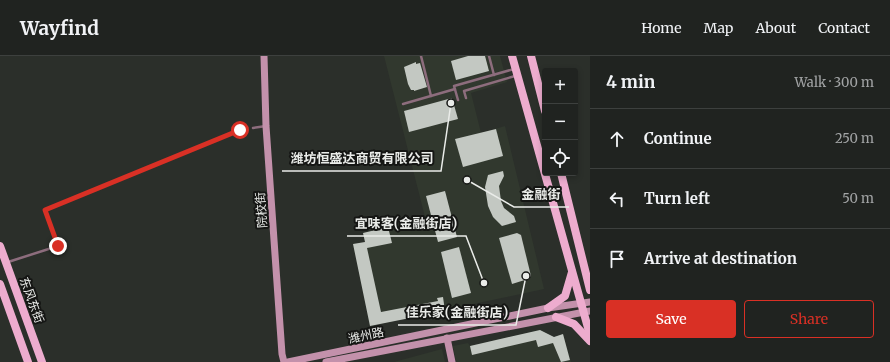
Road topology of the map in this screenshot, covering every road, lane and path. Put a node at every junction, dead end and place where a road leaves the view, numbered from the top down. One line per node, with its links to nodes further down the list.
1 (264, 56): 14 (main road, 院校街)
2 (421, 56): 9 (lane)
3 (489, 56): 7 (lane)
4 (512, 56): 6 (main road)
5 (531, 56): 13 (main road)
6 (516, 72): 7 (lane); 10 (lane); 20 (main road)
7 (494, 75): 8 (lane)
8 (455, 89): 9 (lane); 11 (lane)
9 (431, 96): 12 (lane)
10 (466, 98)
11 (458, 100)
12 (403, 104)
13 (543, 104)
14 (266, 126): 15 (lane); 32 (main road, 院校街)
15 (253, 128)
16 (240, 130): 19 (lane)
17 (561, 176): 22 (main road)
18 (0, 246): 19 (main road, 东风东街)
19 (6, 263): 31 (main road, 东风东街)
20 (573, 271): 23 (main road); 24 (main road)
21 (0, 284): 30 (main road, 东风东街)
22 (590, 290)
23 (586, 302): 24 (main road, 潍州路); 25 (main road)
24 (548, 308): 33 (main road, 潍州路)
25 (587, 311): 26 (main road, 潍州路); 27 (main road)
26 (556, 317): 28 (main road, 潍州路); 29 (main road)
27 (590, 335)
28 (446, 338): 34 (main road, 潍州路); 35 (main road)
29 (590, 340)
30 (28, 362)
31 (42, 362)
32 (284, 362)
33 (288, 362)
34 (326, 362)
35 (452, 362)

